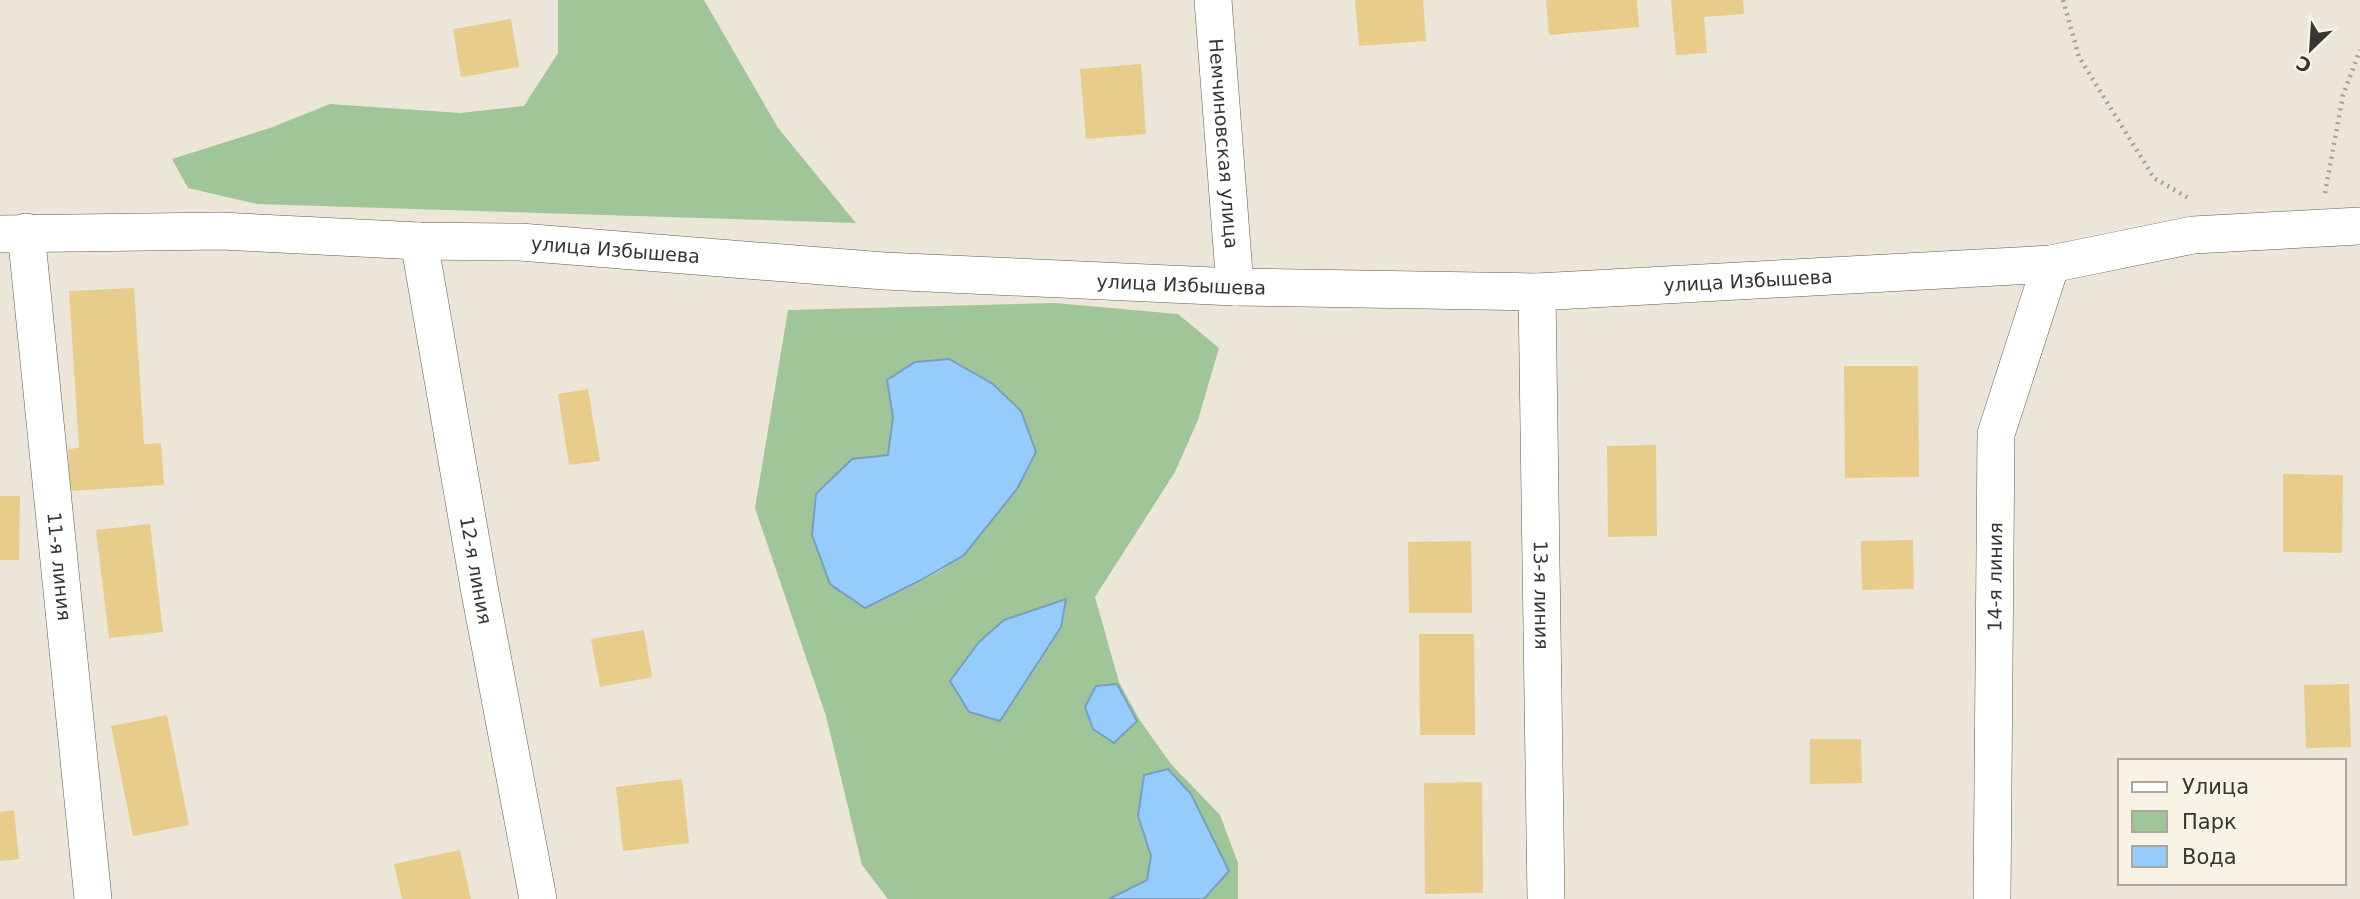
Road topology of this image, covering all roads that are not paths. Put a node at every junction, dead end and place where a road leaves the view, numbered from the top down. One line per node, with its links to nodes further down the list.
1 (1213, 0): 6 (street, Немчиновская улица)
2 (2360, 226): 5 (street, улица Избышева)
3 (13, 233): 4 (street, улица Избышева); 8 (street, 11-я линия)
4 (419, 241): 6 (street, улица Избышева); 9 (street, 12-я линия)
5 (2050, 264): 7 (street, улица Избышева); 11 (street, 14-я линия)
6 (1235, 287): 7 (street, улица Избышева)
7 (1537, 292): 10 (street, 13-я линия)
8 (93, 899)
9 (538, 899)
10 (1546, 899)
11 (1992, 899)

